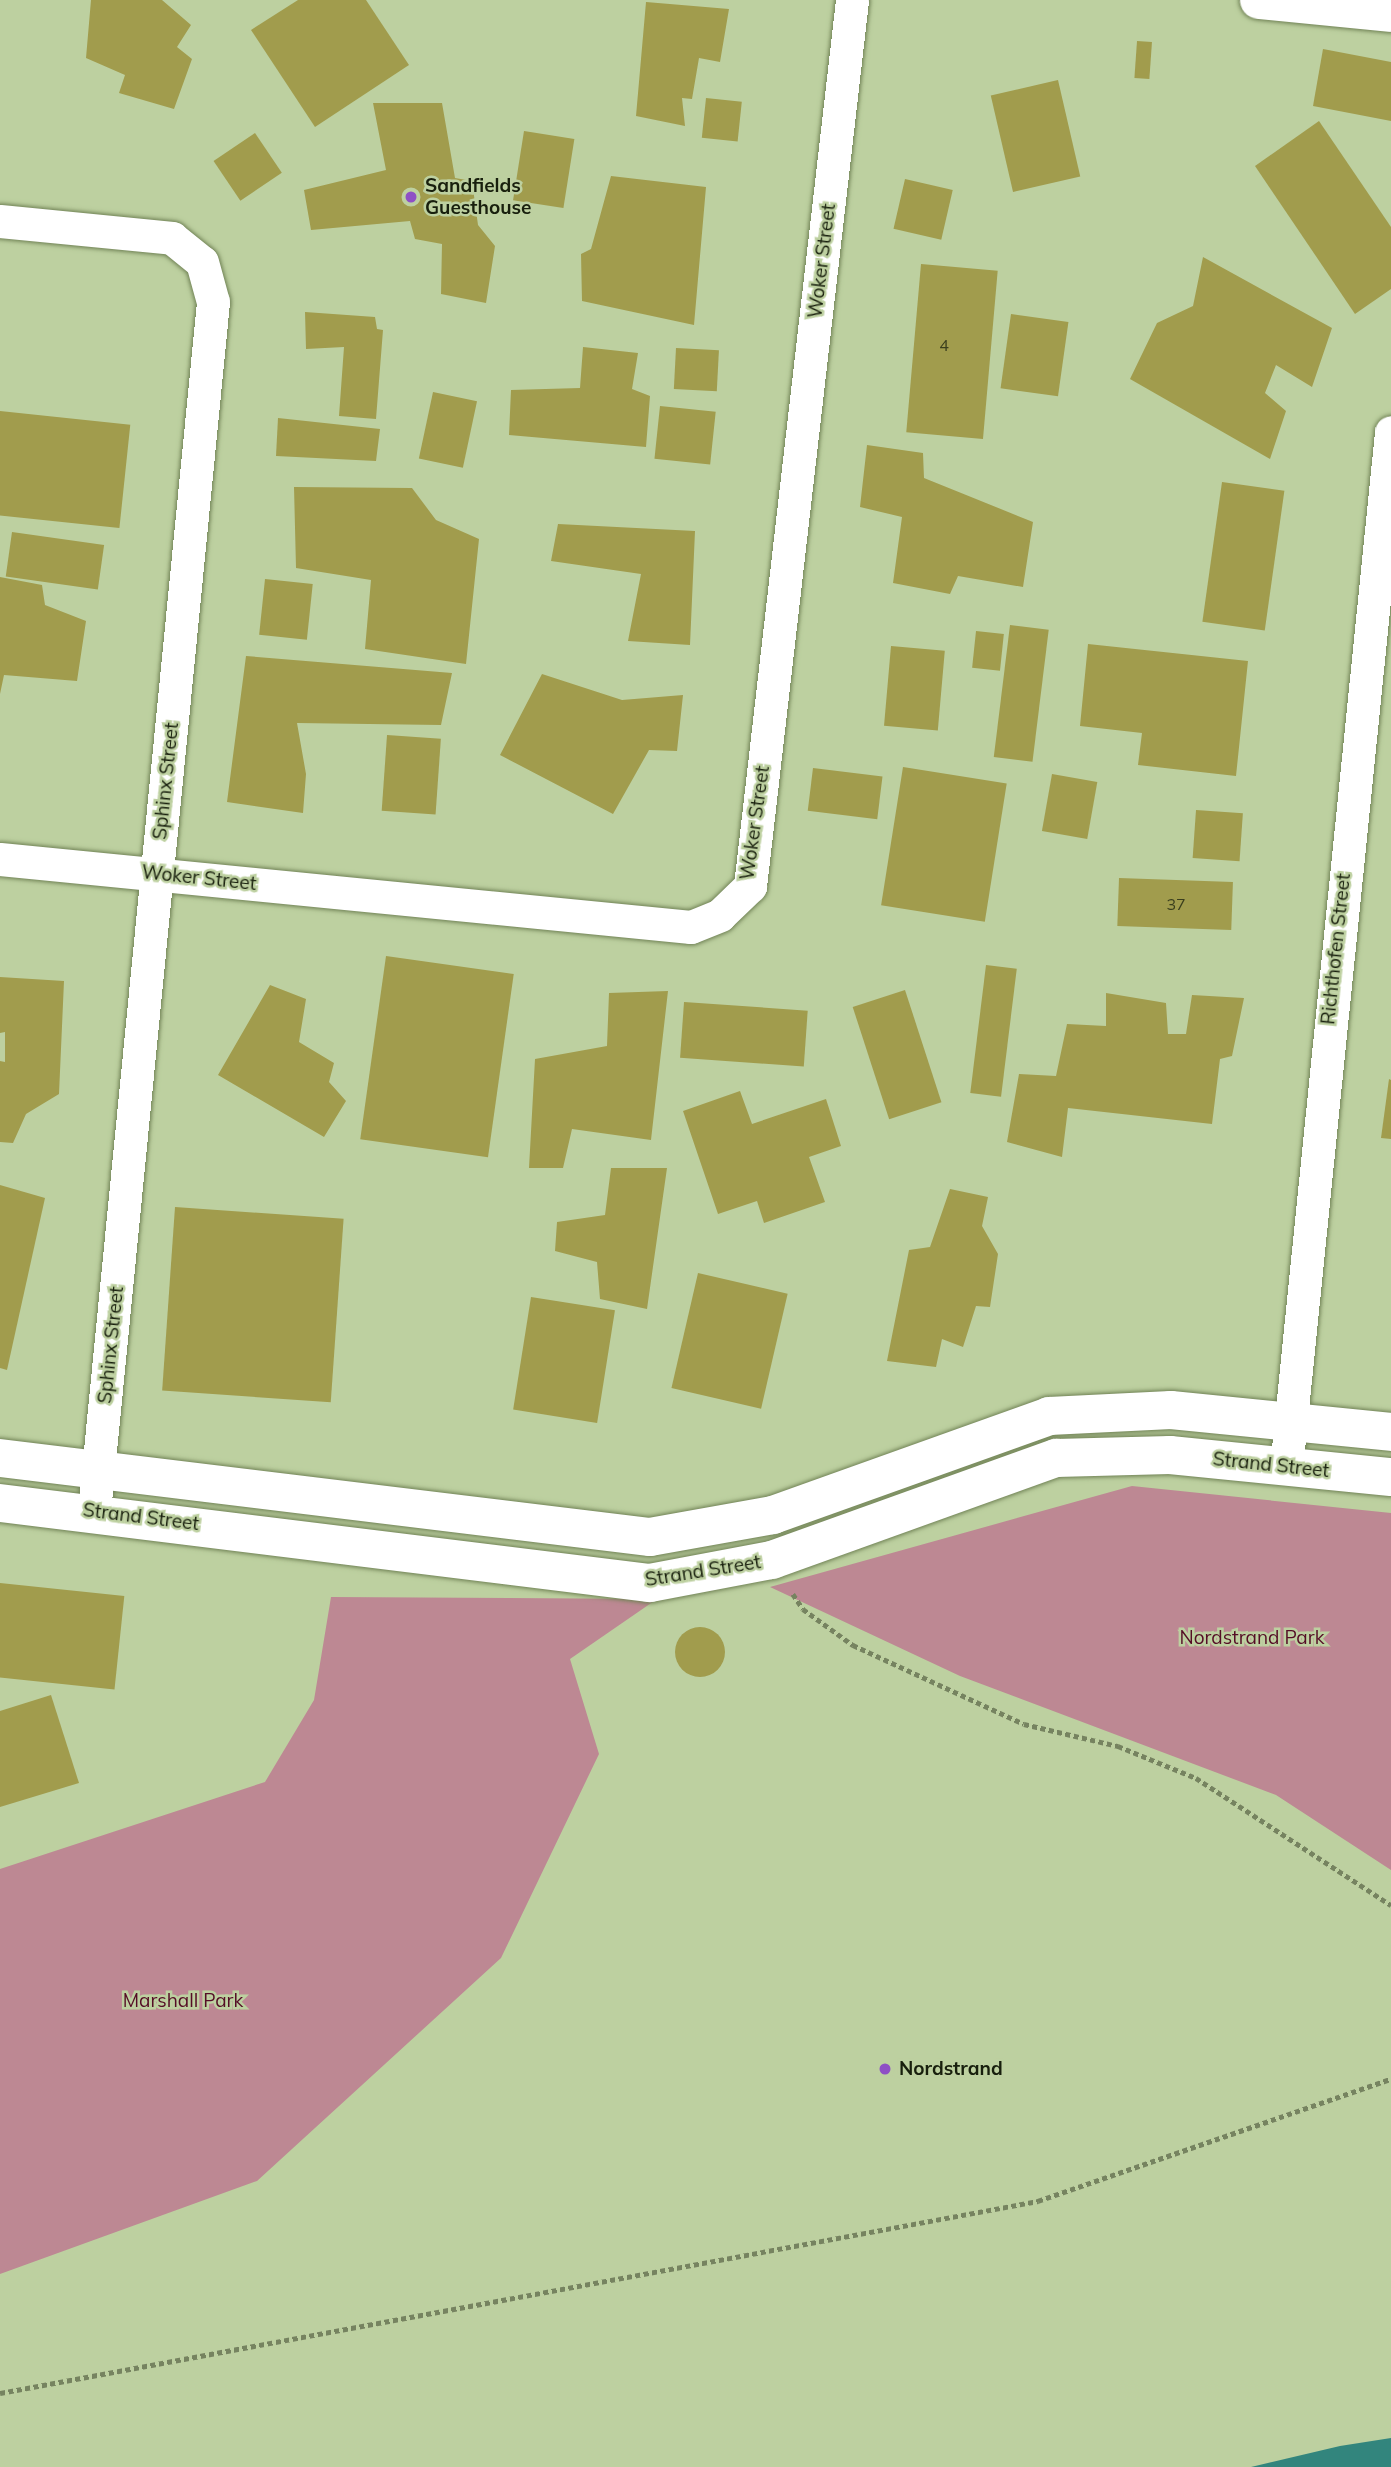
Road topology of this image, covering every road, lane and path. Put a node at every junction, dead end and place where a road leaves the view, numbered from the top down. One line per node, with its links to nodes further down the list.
1 (852, 0): 7 (street, Woker Street)
2 (1259, 0): 3 (street)
3 (1391, 13)
4 (0, 221): 7 (street, Sphinx Street)
5 (1391, 432): 8 (street, Richthofen Street)
6 (0, 859): 7 (street, Woker Street)
7 (157, 874): 11 (street, Sphinx Street)
8 (1288, 1424): 9 (street); 11 (street); 12 (street, Richthofen Street)
9 (1391, 1432)
10 (0, 1458): 11 (street)
11 (99, 1467): 15 (street, Sphinx Street)
12 (1286, 1468): 13 (street, Strand Street); 16 (street, Strand Street)
13 (1391, 1477)
14 (0, 1503): 15 (street, Strand Street)
15 (94, 1511): 16 (street, Strand Street)
16 (772, 1560): 17 (path)
17 (1391, 1905)
18 (1391, 2079): 19 (path)
19 (0, 2393)

